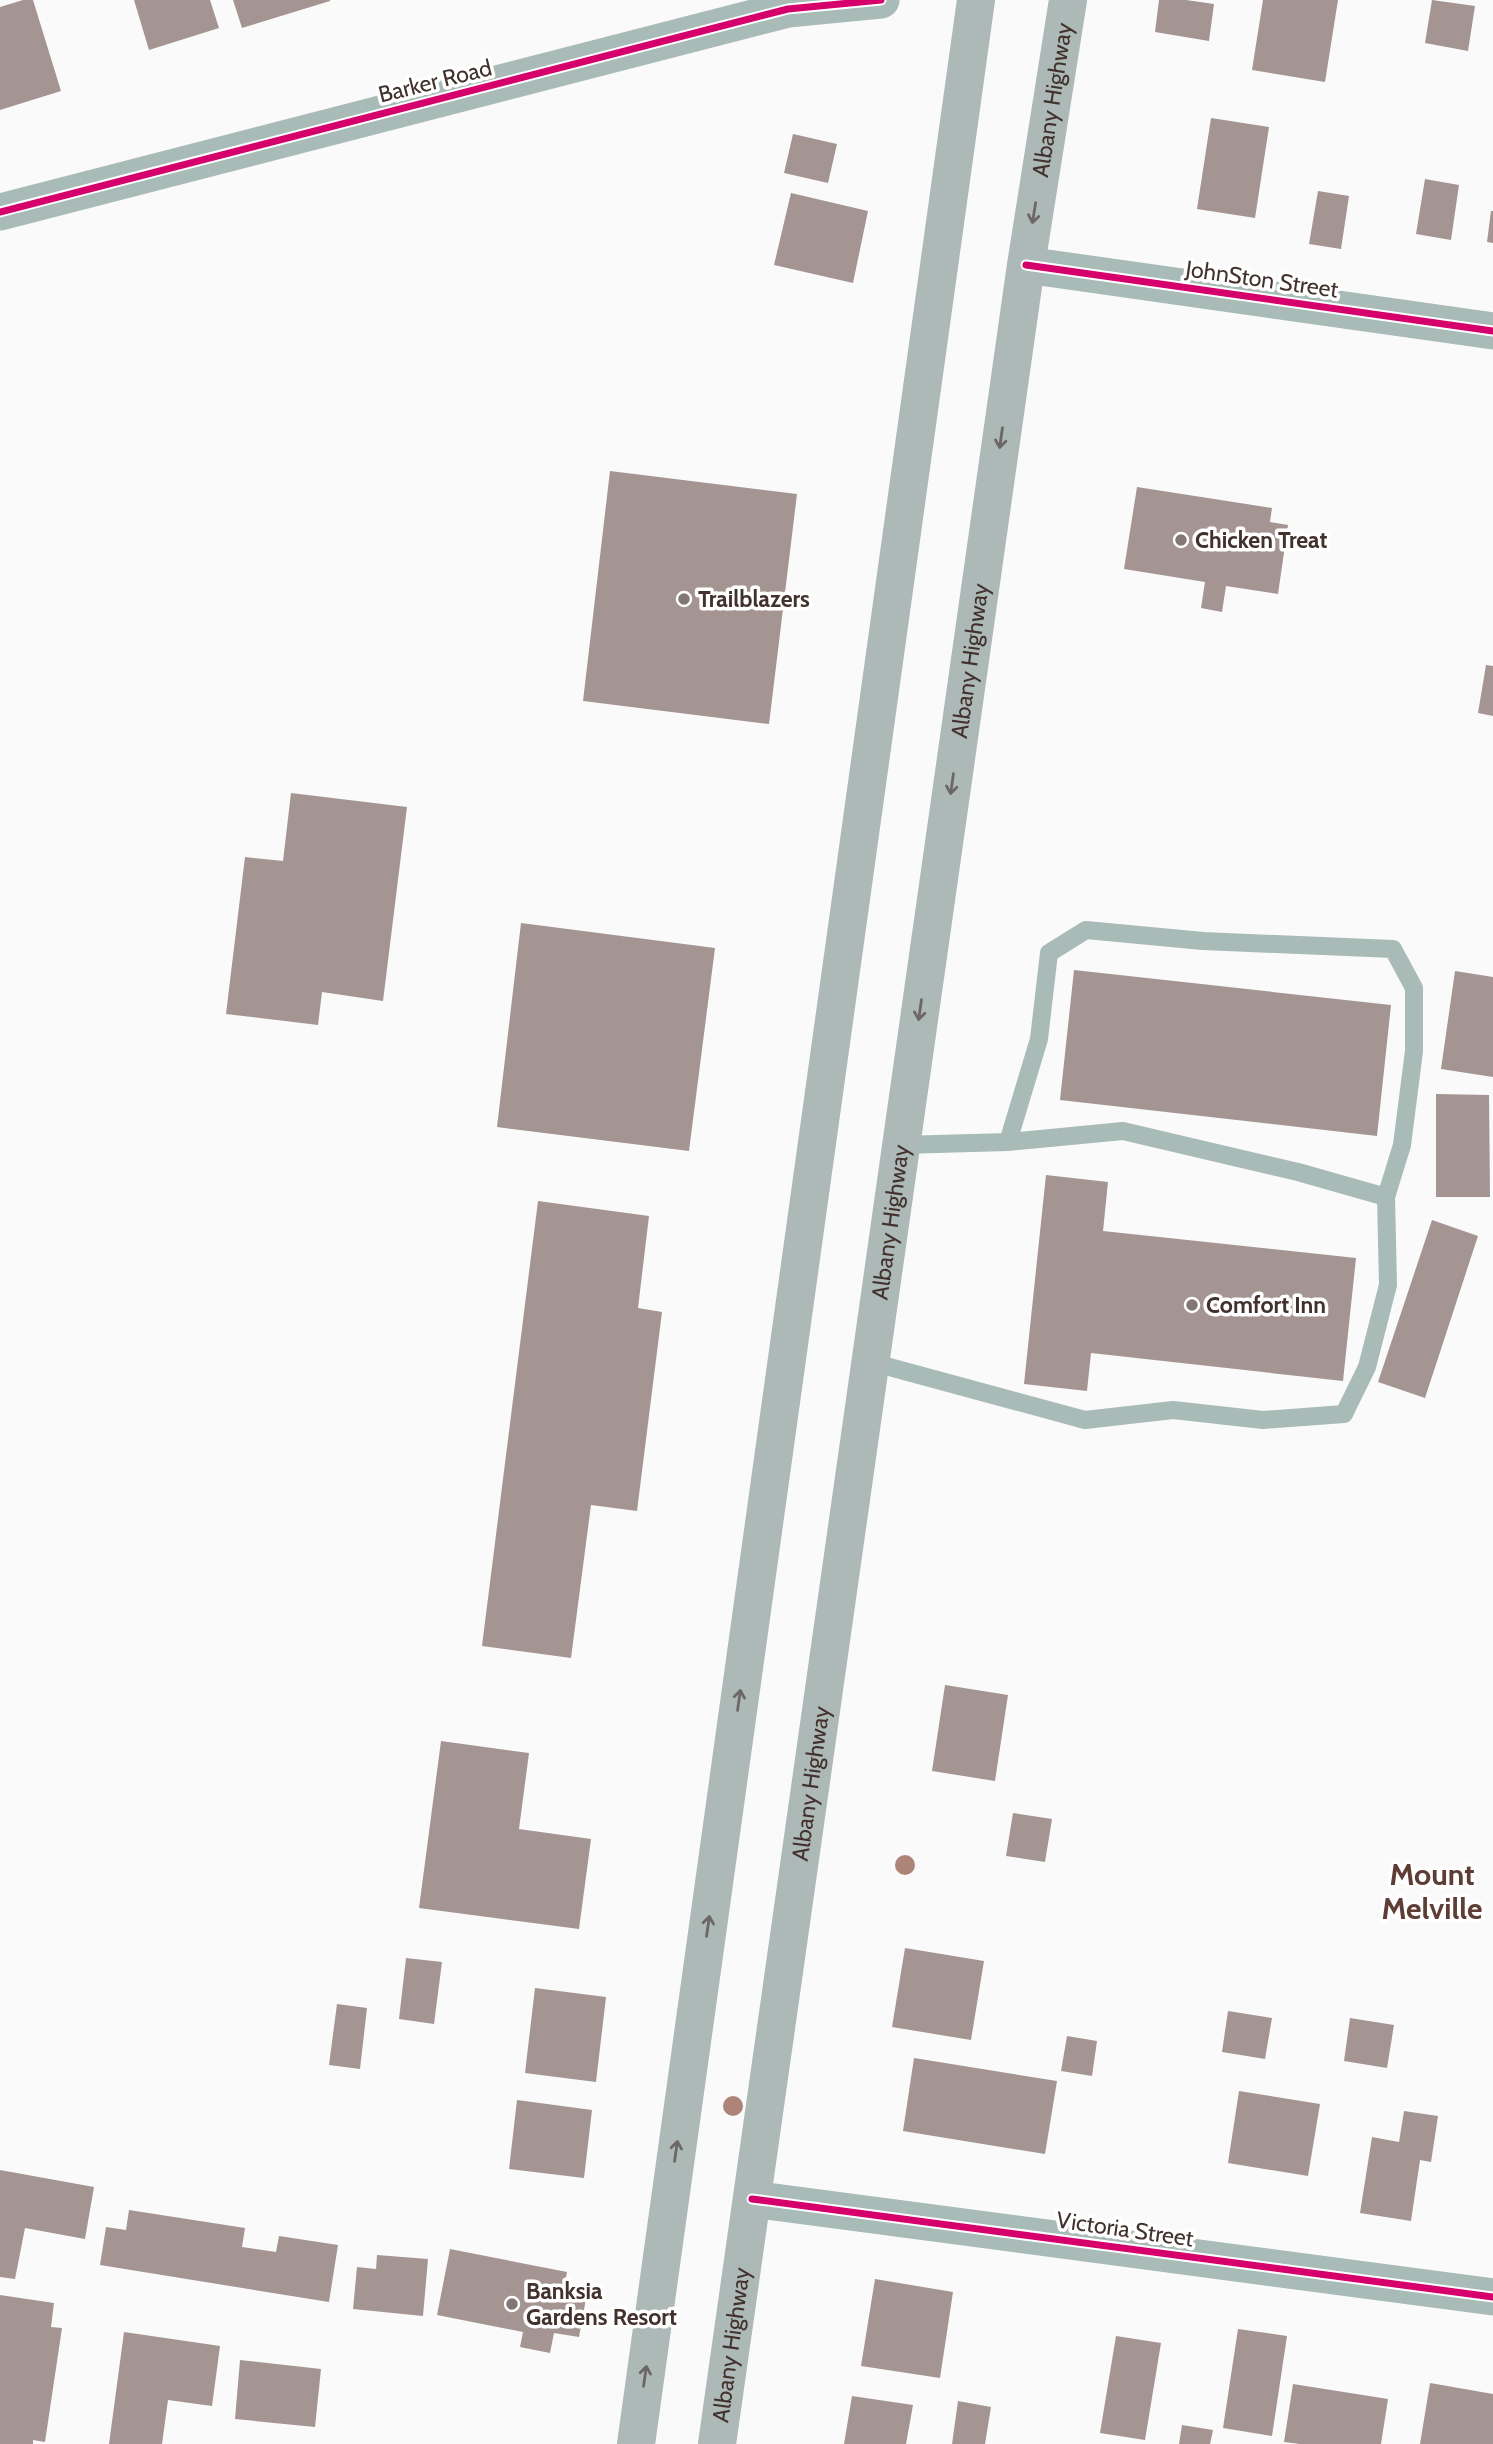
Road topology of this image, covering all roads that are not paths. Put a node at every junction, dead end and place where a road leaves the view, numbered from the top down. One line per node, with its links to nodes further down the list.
1 (881, 0): 4 (street, Barker Road)
2 (975, 0): 13 (highway, one-way to 2)
3 (1068, 0): 5 (highway, Albany Highway, one-way to 5)
4 (0, 212)
5 (1026, 265): 6 (street, JohnSton Street); 8 (highway, Albany Highway, one-way to 8)
6 (1493, 331)
7 (1008, 1142): 8 (lane); 9 (lane); 9 (lane)
8 (901, 1145): 10 (highway, Albany Highway)
9 (1386, 1197): 10 (lane)
10 (870, 1362): 11 (highway, Albany Highway)
11 (752, 2199): 12 (street, Victoria Street); 14 (highway, Albany Highway)
12 (1493, 2297)
13 (636, 2444)
14 (717, 2444)

